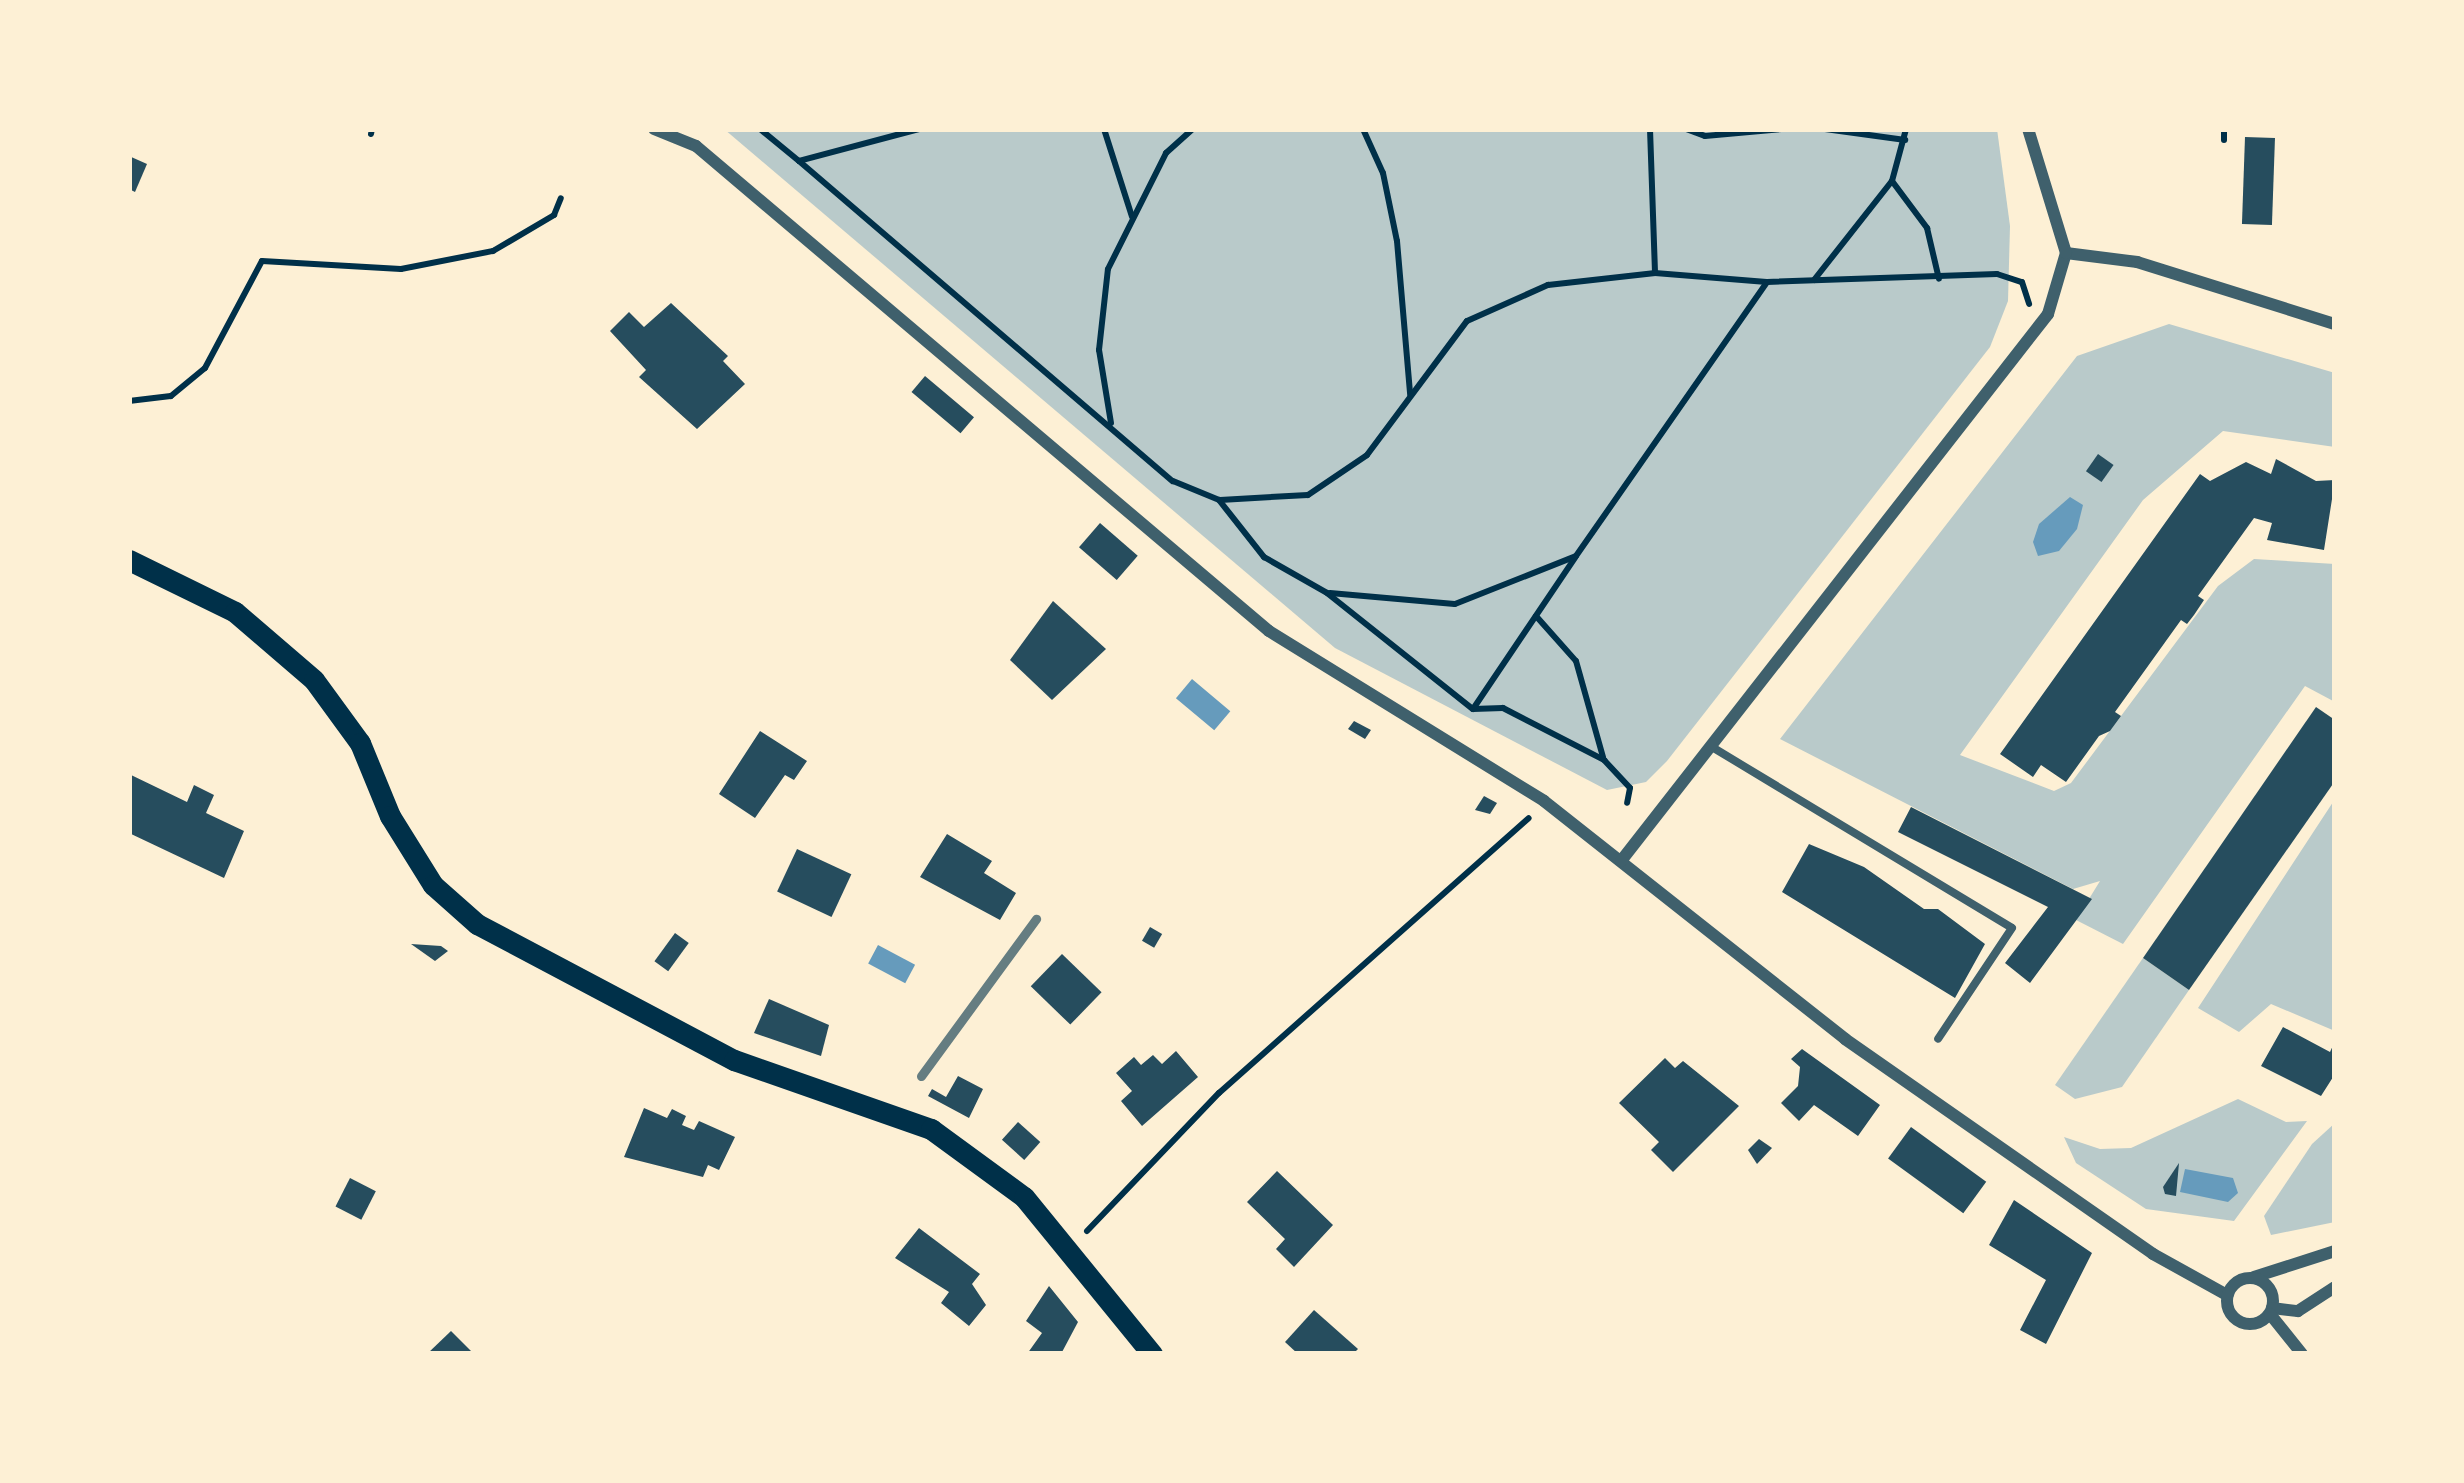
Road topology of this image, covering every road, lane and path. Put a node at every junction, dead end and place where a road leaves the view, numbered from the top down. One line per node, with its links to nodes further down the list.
1 (654, 129): 40 (street)
2 (760, 129): 16 (path)
3 (919, 129): 16 (path)
4 (1104, 129): 19 (path)
5 (1192, 129): 19 (path)
6 (1363, 129): 27 (path)
7 (1650, 129): 21 (path)
8 (1685, 129): 9 (path)
9 (1782, 129)
10 (1825, 129): 14 (path)
11 (1906, 129): 14 (path)
12 (2027, 129): 20 (street)
13 (2224, 129): 15 (path)
14 (1905, 140): 17 (path)
15 (2224, 140)
16 (799, 161): 29 (path)
17 (1892, 181): 22 (path); 23 (path)
18 (561, 198): 28 (path)
19 (1132, 217): 29 (path)
20 (2066, 254): 25 (street); 26 (street)
21 (1655, 273): 24 (path); 27 (path)
22 (1939, 279): 23 (path); 25 (path)
23 (1814, 280): 24 (path)
24 (1767, 282): 31 (path)
25 (2048, 314): 36 (street)
26 (2335, 324)
27 (1410, 394): 30 (path)
28 (129, 401)
29 (1112, 426): 30 (path)
30 (1219, 500): 33 (path)
31 (1576, 556): 33 (path); 34 (path)
32 (129, 560): 48 (main road)
33 (1327, 592): 35 (path)
34 (1536, 616): 35 (path); 37 (path)
35 (1473, 709): 37 (path)
36 (1712, 747): 40 (street); 41 (lane)
37 (1604, 760): 38 (path)
38 (1627, 803)
39 (1526, 821): 42 (path)
40 (1621, 861): 46 (street)
41 (1938, 1040)
42 (1088, 1231)
43 (2335, 1251): 44 (street)
44 (2254, 1277): 46 (street); 47 (street)
45 (2335, 1287): 47 (street)
46 (2227, 1295): 47 (street)
47 (2271, 1311): 49 (street)
48 (1153, 1354)
49 (2301, 1354)

